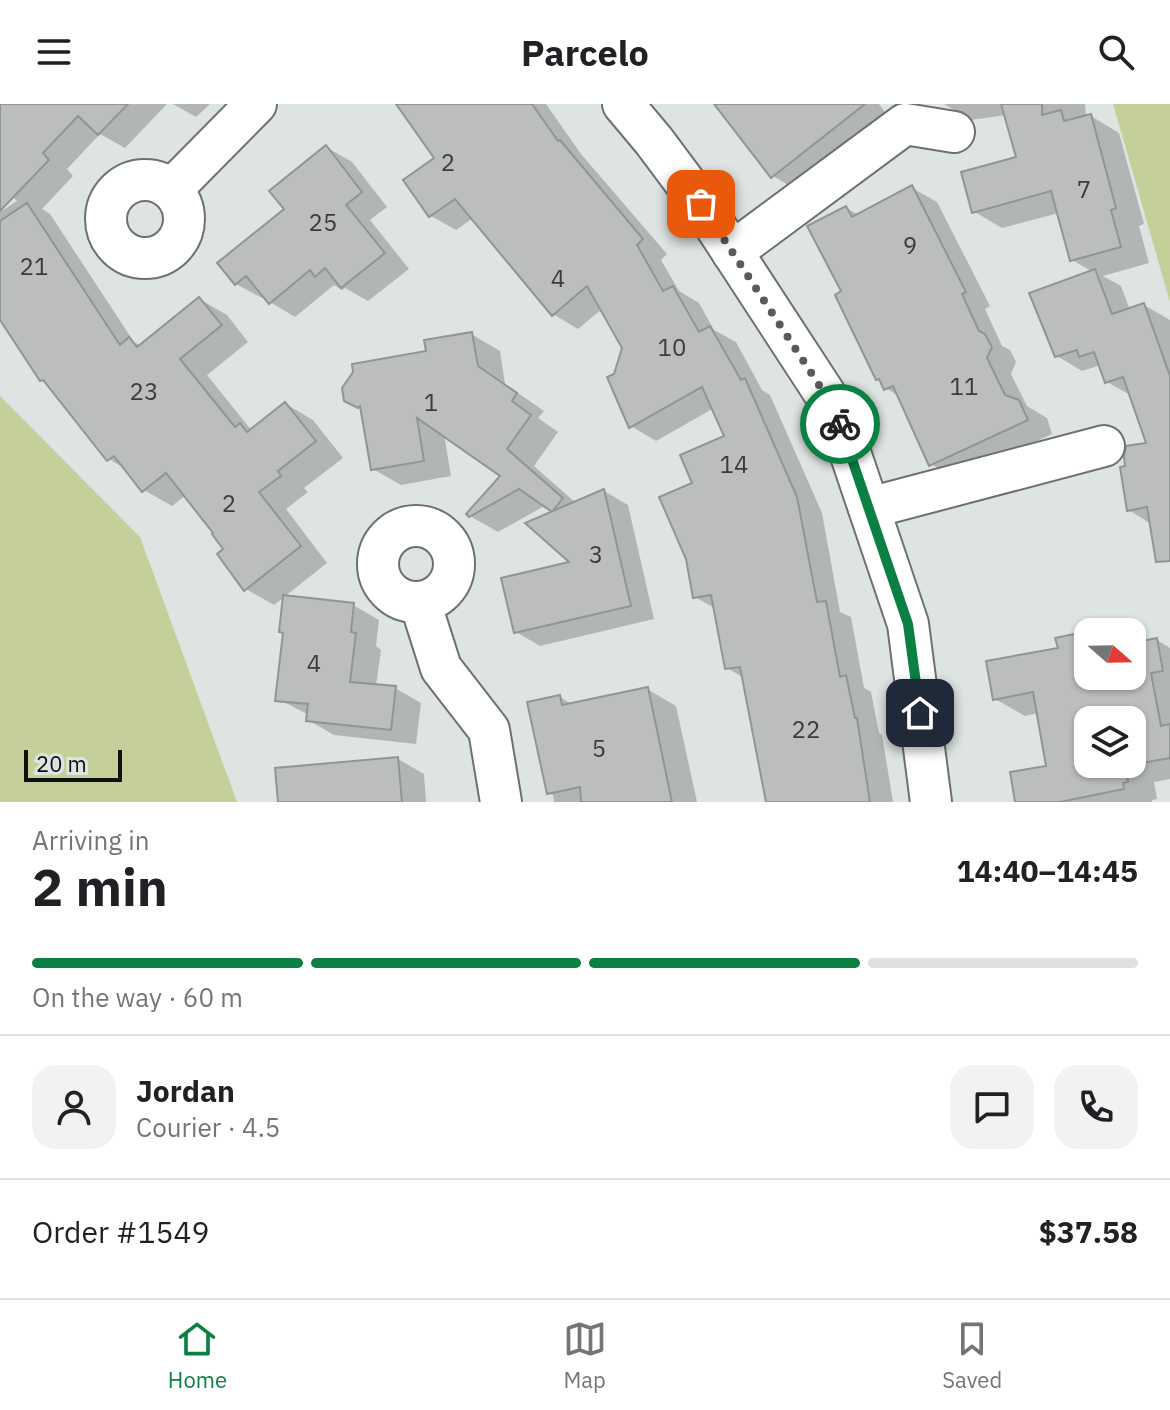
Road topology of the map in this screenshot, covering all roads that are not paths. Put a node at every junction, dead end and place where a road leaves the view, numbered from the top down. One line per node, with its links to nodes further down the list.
1 (256, 104): 4 (street)
2 (623, 104): 5 (street)
3 (954, 132): 5 (street)
4 (172, 189)
5 (732, 252): 7 (street)
6 (1104, 446): 7 (street)
7 (869, 508): 10 (street)
8 (420, 602): 9 (street)
9 (501, 802)
10 (931, 802)

